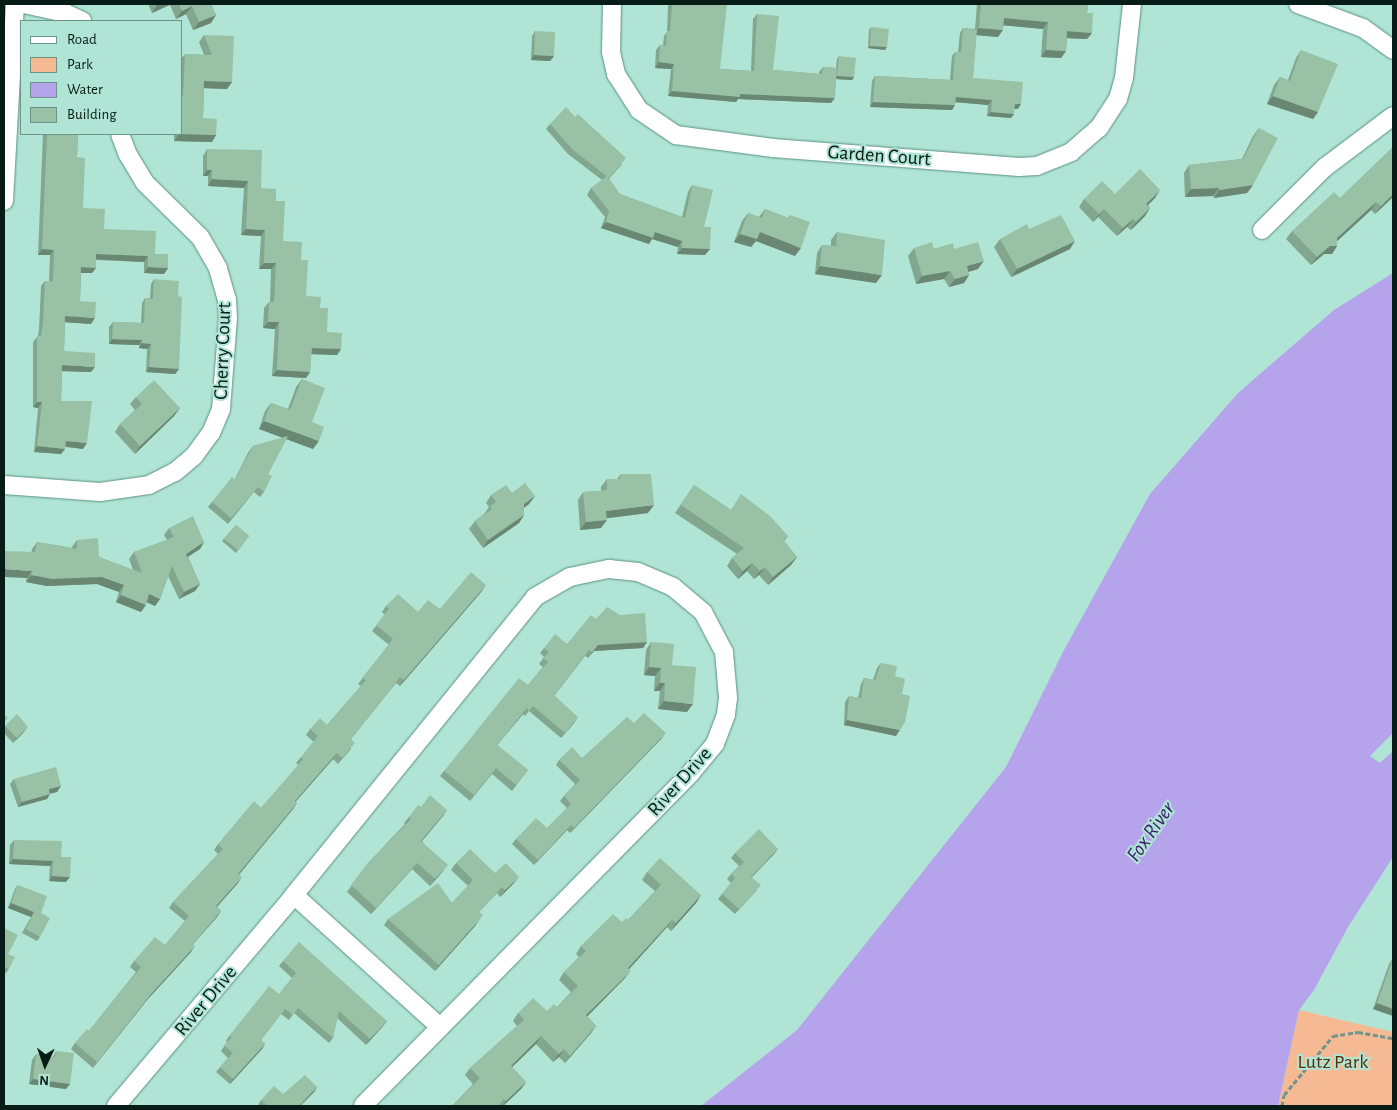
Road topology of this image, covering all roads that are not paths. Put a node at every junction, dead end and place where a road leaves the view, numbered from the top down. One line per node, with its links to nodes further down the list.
1 (15, 4): 10 (street)
2 (24, 4): 6 (street)
3 (612, 4): 4 (street, Garden Court)
4 (1132, 4)
5 (1298, 4): 7 (street)
6 (80, 20)
7 (1393, 50)
8 (1393, 116): 11 (street)
9 (120, 135): 12 (street, Cherry Court)
10 (4, 201)
11 (1262, 230)
12 (4, 484)
13 (294, 895): 14 (street); 14 (street, River Drive); 15 (street, River Drive)
14 (440, 1028): 16 (street, River Drive)
15 (116, 1106)
16 (363, 1106)

